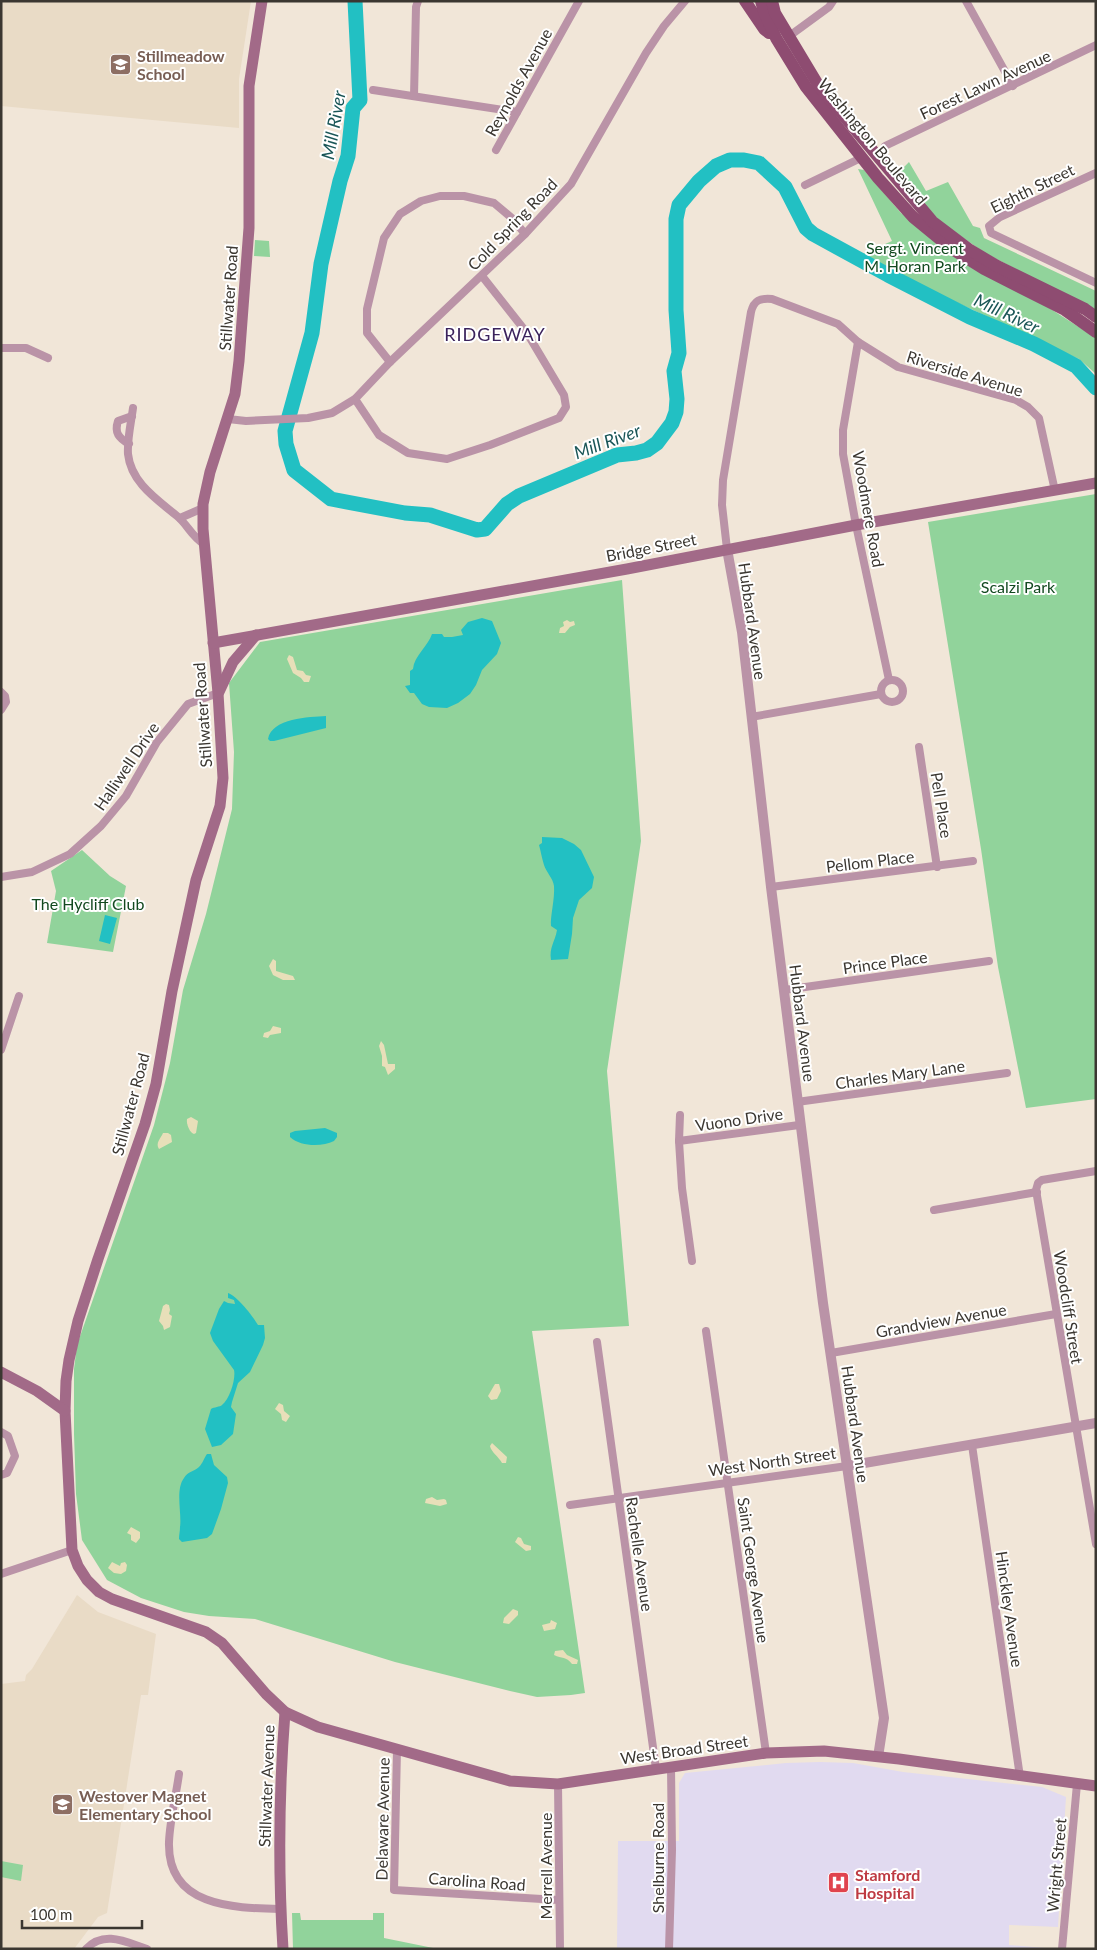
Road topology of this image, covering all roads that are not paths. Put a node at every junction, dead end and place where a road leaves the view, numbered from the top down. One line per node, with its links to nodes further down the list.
1 (262, 1): 32 (main road, Stillwater Road)
2 (418, 1): 14 (street)
3 (685, 1): 21 (street, Cold Spring Road)
4 (745, 1): 10 (main road)
5 (761, 1): 10 (main road, Washington Boulevard)
6 (772, 1): 10 (main road, Washington Boulevard)
7 (833, 1): 10 (street)
8 (966, 1): 12 (street)
9 (575, 2): 15 (street, Reynolds Avenue)
10 (782, 38): 18 (main road, Washington Boulevard); 25 (main road, Washington Boulevard)
11 (1096, 45): 12 (street, Forest Lawn Avenue)
12 (1013, 86): 16 (street, Forest Lawn Avenue)
13 (373, 90): 14 (street)
14 (414, 96): 15 (street)
15 (518, 112): 17 (street, Reynolds Avenue)
16 (885, 146)
17 (496, 150)
18 (862, 157): 20 (street); 26 (main road, Washington Boulevard)
19 (1096, 173): 23 (street, Eighth Street)
20 (805, 185)
21 (525, 234): 22 (street, Cold Spring Road); 30 (street)
22 (482, 276): 30 (street, Cold Spring Road); 31 (street)
23 (1096, 283)
24 (762, 298): 27 (street, Riverside Avenue); 40 (street, Hubbard Avenue)
25 (1096, 317)
26 (1096, 332)
27 (858, 342): 35 (street, Riverside Avenue); 38 (street, Woodmere Road)
28 (1, 348): 29 (street)
29 (48, 358)
30 (390, 362): 31 (street, Cold Spring Road)
31 (355, 399): 32 (street, Cold Spring Road)
32 (228, 419): 36 (main road, Stillwater Road)
33 (129, 444): 33 (street); 37 (street)
34 (1096, 483): 35 (main road, Bridge Street)
35 (1055, 491): 38 (main road, Bridge Street)
36 (203, 508): 37 (street); 39 (main road, Stillwater Road)
37 (180, 518): 39 (street)
38 (856, 525): 40 (main road, Bridge Street); 43 (street, Woodmere Road)
39 (204, 544): 42 (main road, Stillwater Road)
40 (727, 549): 41 (main road, Bridge Street); 48 (street, Hubbard Avenue)
41 (256, 635): 42 (main road, Bridge Street); 45 (main road)
42 (213, 643): 45 (main road, Stillwater Road)
43 (889, 680): 46 (street); 46 (street, Woodmere Road)
44 (1, 692): 47 (street)
45 (218, 693): 52 (street, Halliwell Drive); 72 (main road, Stillwater Road)
46 (881, 694): 48 (street, Woodmere Road)
47 (1, 710)
48 (751, 716): 53 (street, Hubbard Avenue)
49 (919, 747): 51 (street, Pell Place)
50 (973, 861): 51 (street, Pellom Place)
51 (937, 867): 53 (street, Pellom Place)
52 (1, 877)
53 (771, 888): 55 (street, Hubbard Avenue)
54 (989, 961): 55 (street, Prince Place)
55 (784, 990): 59 (street, Hubbard Avenue)
56 (19, 996): 57 (street)
57 (1, 1050)
58 (1007, 1073): 59 (street, Charles Mary Lane)
59 (797, 1102): 61 (street, Hubbard Avenue)
60 (680, 1115): 62 (street, Vuono Drive)
61 (800, 1124): 62 (street, Vuono Drive); 70 (street, Hubbard Avenue)
62 (679, 1141): 66 (street)
63 (1096, 1171): 64 (street)
64 (1037, 1192): 65 (street); 67 (street, Woodcliff Street)
65 (934, 1210)
66 (692, 1261)
67 (1056, 1314): 70 (street, Grandview Avenue); 74 (street, Woodcliff Street)
68 (706, 1331): 79 (street, Saint George Avenue)
69 (597, 1342): 80 (street, Rachelle Avenue)
70 (831, 1353): 77 (street, Hubbard Avenue)
71 (1, 1372): 72 (main road)
72 (65, 1411): 83 (main road, Stillwater Avenue)
73 (1096, 1423): 74 (street, West North Street)
74 (1075, 1427): 76 (street, West North Street); 82 (street, Woodcliff Street)
75 (1, 1432): 78 (street)
76 (972, 1445): 77 (street, West North Street); 92 (street, Hinckley Avenue)
77 (847, 1466): 79 (street, West North Street); 88 (street, Hubbard Avenue)
78 (1, 1475)
79 (728, 1482): 80 (street, West North Street); 87 (street, Saint George Avenue)
80 (618, 1498): 81 (street, West North Street); 90 (street, Rachelle Avenue)
81 (570, 1504)
82 (1096, 1544)
83 (72, 1550): 84 (street); 85 (main road, Stillwater Avenue)
84 (1, 1574)
85 (285, 1712): 86 (main road, West Broad Street); 98 (main road, Stillwater Avenue)
86 (397, 1750): 93 (main road, West Broad Street); 96 (street, Delaware Avenue)
87 (766, 1754): 88 (main road, West Broad Street); 89 (main road, West Broad Street)
88 (878, 1757): 92 (main road, West Broad Street)
89 (671, 1767): 90 (main road, West Broad Street); 103 (street, Shelburne Road)
90 (656, 1769): 93 (main road, West Broad Street)
91 (179, 1774): 98 (street)
92 (1020, 1777): 94 (main road, West Broad Street)
93 (558, 1784): 97 (street, Merrell Avenue)
94 (1077, 1784): 95 (main road, West Broad Street); 104 (street, Wright Street)
95 (1096, 1786)
96 (394, 1890): 97 (street, Carolina Road)
97 (559, 1900): 102 (street, Merrell Avenue)
98 (281, 1909): 101 (main road, Stillwater Avenue)
99 (86, 1949): 100 (street)
100 (147, 1949)
101 (283, 1949)
102 (560, 1949)
103 (670, 1949)
104 (1062, 1949)

